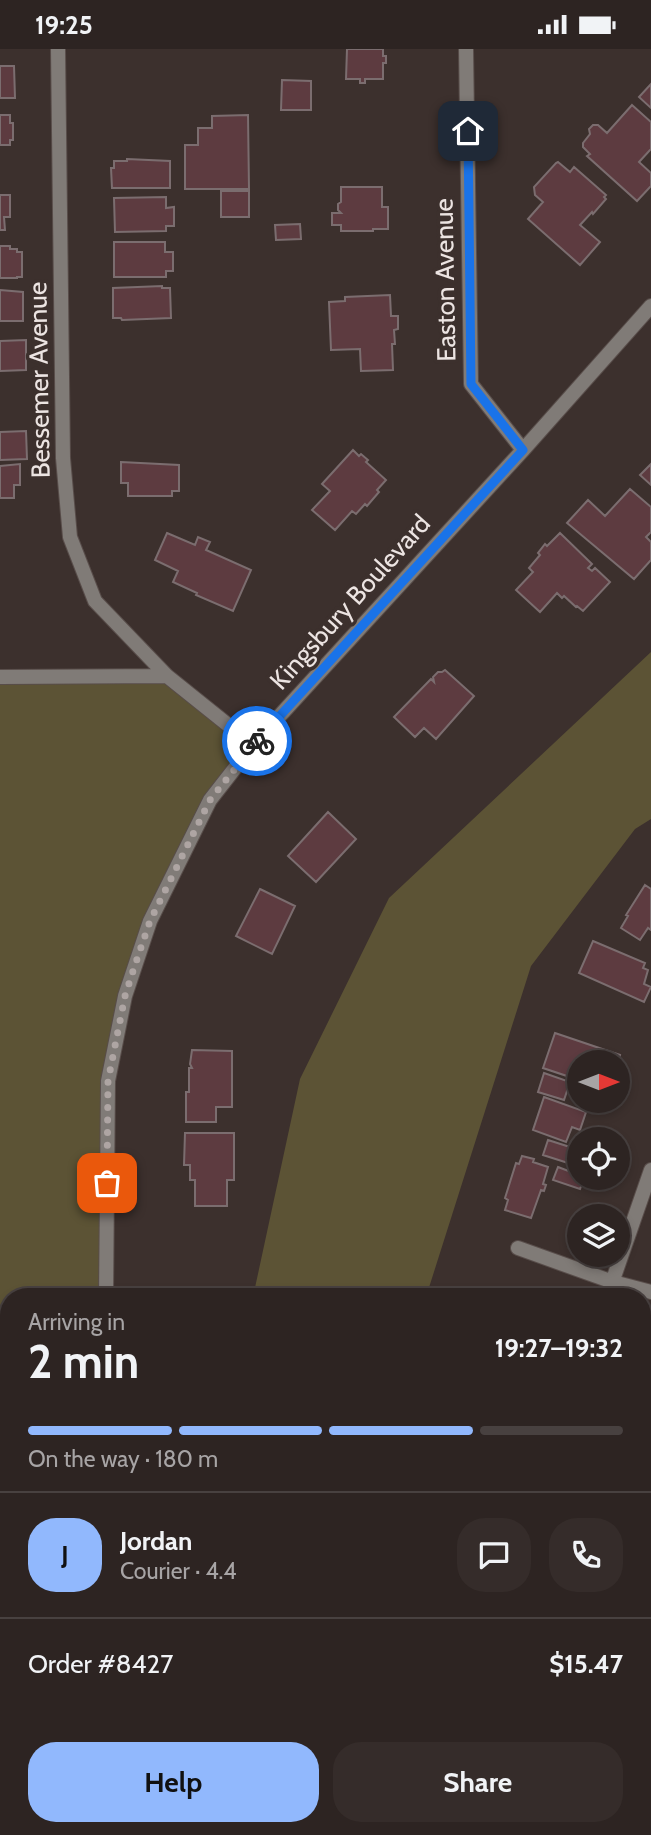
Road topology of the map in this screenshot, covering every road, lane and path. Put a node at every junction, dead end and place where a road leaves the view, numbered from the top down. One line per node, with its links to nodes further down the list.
1 (58, 49): 5 (street, Bessemer Avenue)
2 (466, 49): 4 (street, Easton Avenue)
3 (651, 306): 4 (street, Kingsbury Boulevard)
4 (523, 450): 7 (street, Kingsbury Boulevard)
5 (167, 676): 6 (street); 7 (street, Bessemer Avenue)
6 (0, 677)
7 (253, 745): 11 (street, Kingsbury Boulevard)
8 (651, 1170): 10 (street)
9 (518, 1248): 10 (street)
10 (613, 1282): 12 (street); 13 (street)
11 (106, 1288)
12 (611, 1288)
13 (636, 1288)

